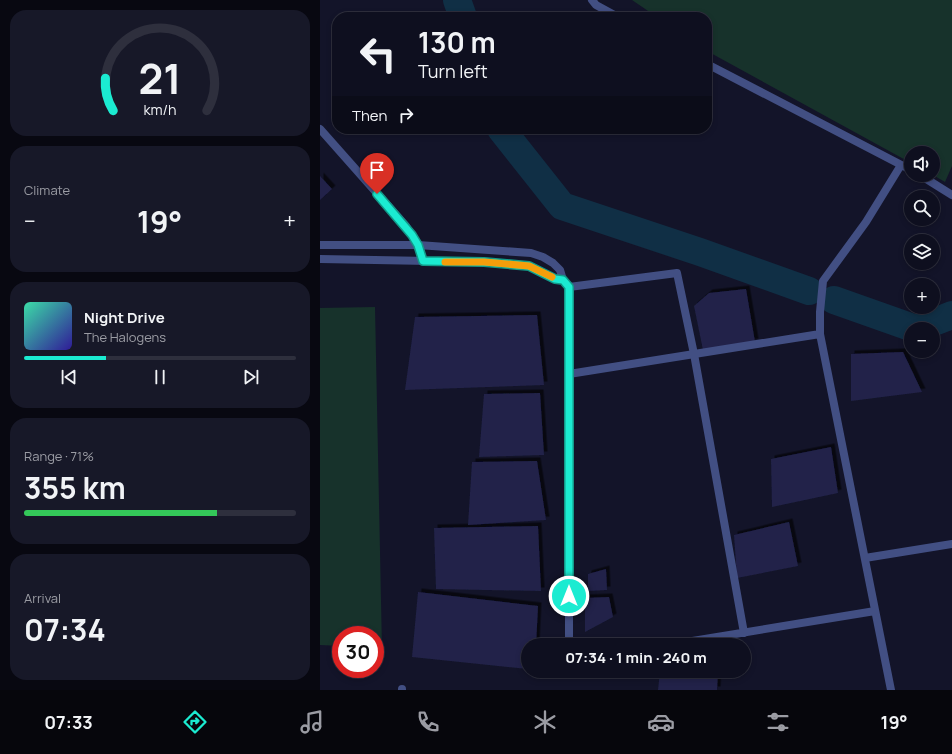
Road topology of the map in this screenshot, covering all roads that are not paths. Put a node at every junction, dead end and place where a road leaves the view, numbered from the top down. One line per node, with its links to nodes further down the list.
1 (592, 0): 2 (street)
2 (609, 12)
3 (712, 67): 5 (street)
4 (320, 129): 10 (street)
5 (901, 165): 6 (street); 15 (street)
6 (904, 166)
7 (931, 182): 8 (street)
8 (952, 195)
9 (320, 245): 10 (street)
10 (418, 245): 12 (street); 13 (street)
11 (320, 259): 12 (street)
12 (423, 261): 13 (street)
13 (563, 280): 14 (street)
14 (569, 287): 16 (street); 17 (street)
15 (820, 334): 16 (street); 19 (street)
16 (694, 354): 17 (street); 21 (street)
17 (569, 374): 22 (street)
18 (952, 544): 19 (street)
19 (865, 558): 20 (street)
20 (875, 611): 21 (street); 24 (street)
21 (744, 633): 23 (street)
22 (569, 638)
23 (712, 638)
24 (891, 690)

